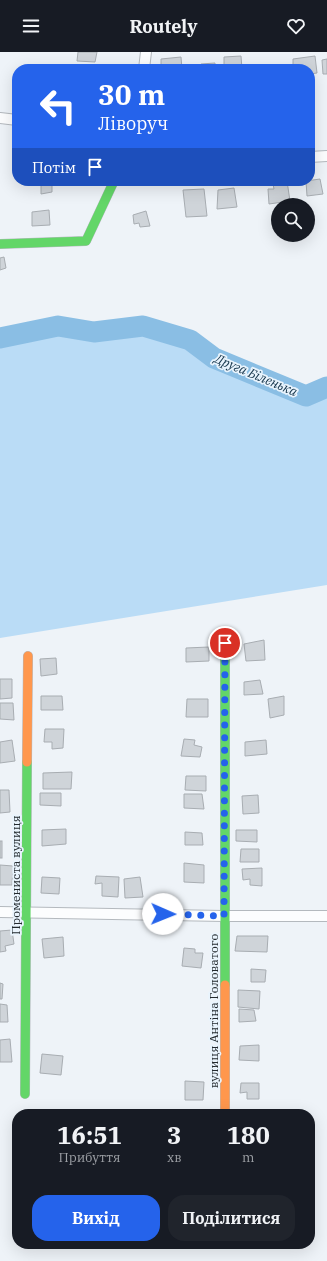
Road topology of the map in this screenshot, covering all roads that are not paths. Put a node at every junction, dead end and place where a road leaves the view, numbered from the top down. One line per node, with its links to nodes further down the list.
1 (146, 52): 2 (street)
2 (145, 64)
3 (0, 118): 4 (street)
4 (12, 119)
5 (327, 156): 6 (street)
6 (315, 157)
7 (112, 186): 8 (street)
8 (0, 244)
9 (225, 643): 13 (street, вулиця Антіна Головатого)
10 (28, 656): 12 (street, Промениста вулиця)
11 (0, 912): 12 (street)
12 (26, 912): 13 (street); 15 (street, Промениста вулиця)
13 (224, 916): 14 (street); 16 (street, вулиця Антіна Головатого)
14 (327, 916)
15 (25, 1094)
16 (225, 1109)

